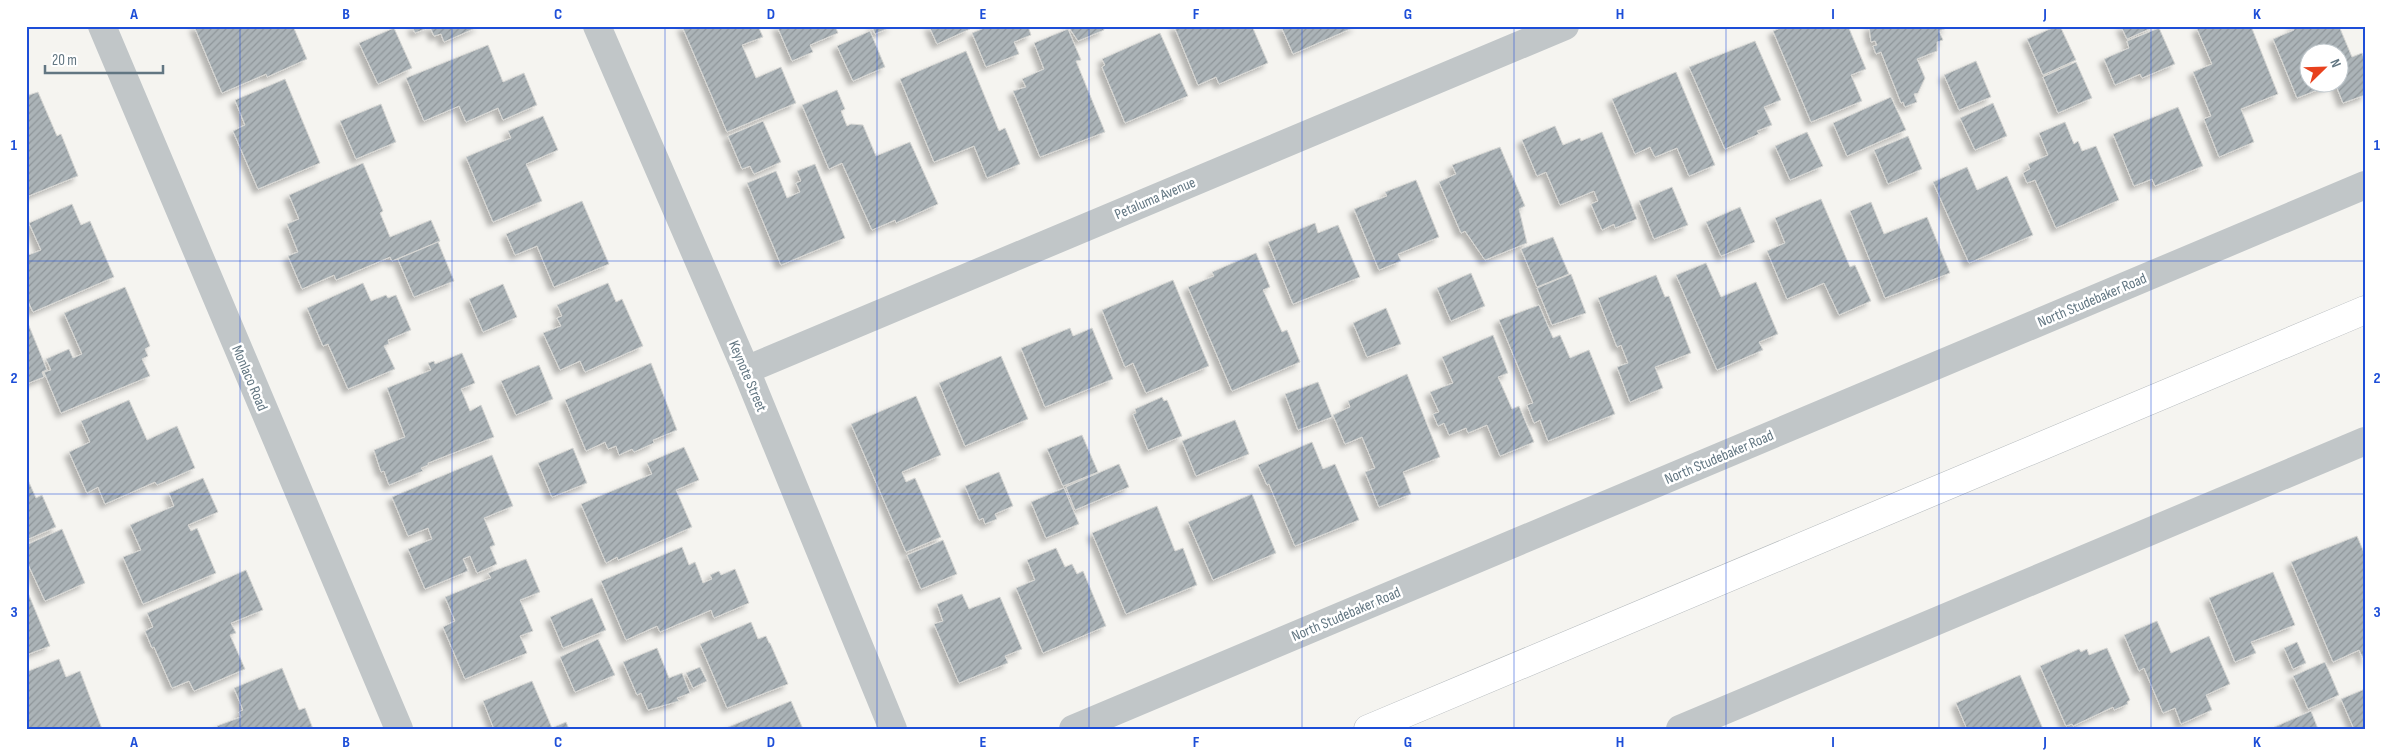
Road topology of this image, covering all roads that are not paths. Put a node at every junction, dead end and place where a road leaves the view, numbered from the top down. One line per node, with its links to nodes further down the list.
1 (102, 26): 8 (street, Monlaco Road)
2 (597, 26): 6 (street, Keynote Street)
3 (1565, 26): 6 (street, Petaluma Avenue)
4 (2365, 185): 10 (street, North Studebaker Road)
5 (2365, 310): 11 (main road)
6 (746, 370): 9 (street, Keynote Street)
7 (2365, 441): 12 (street)
8 (399, 729)
9 (893, 729)
10 (1073, 729)
11 (1368, 729)
12 (1680, 729)

